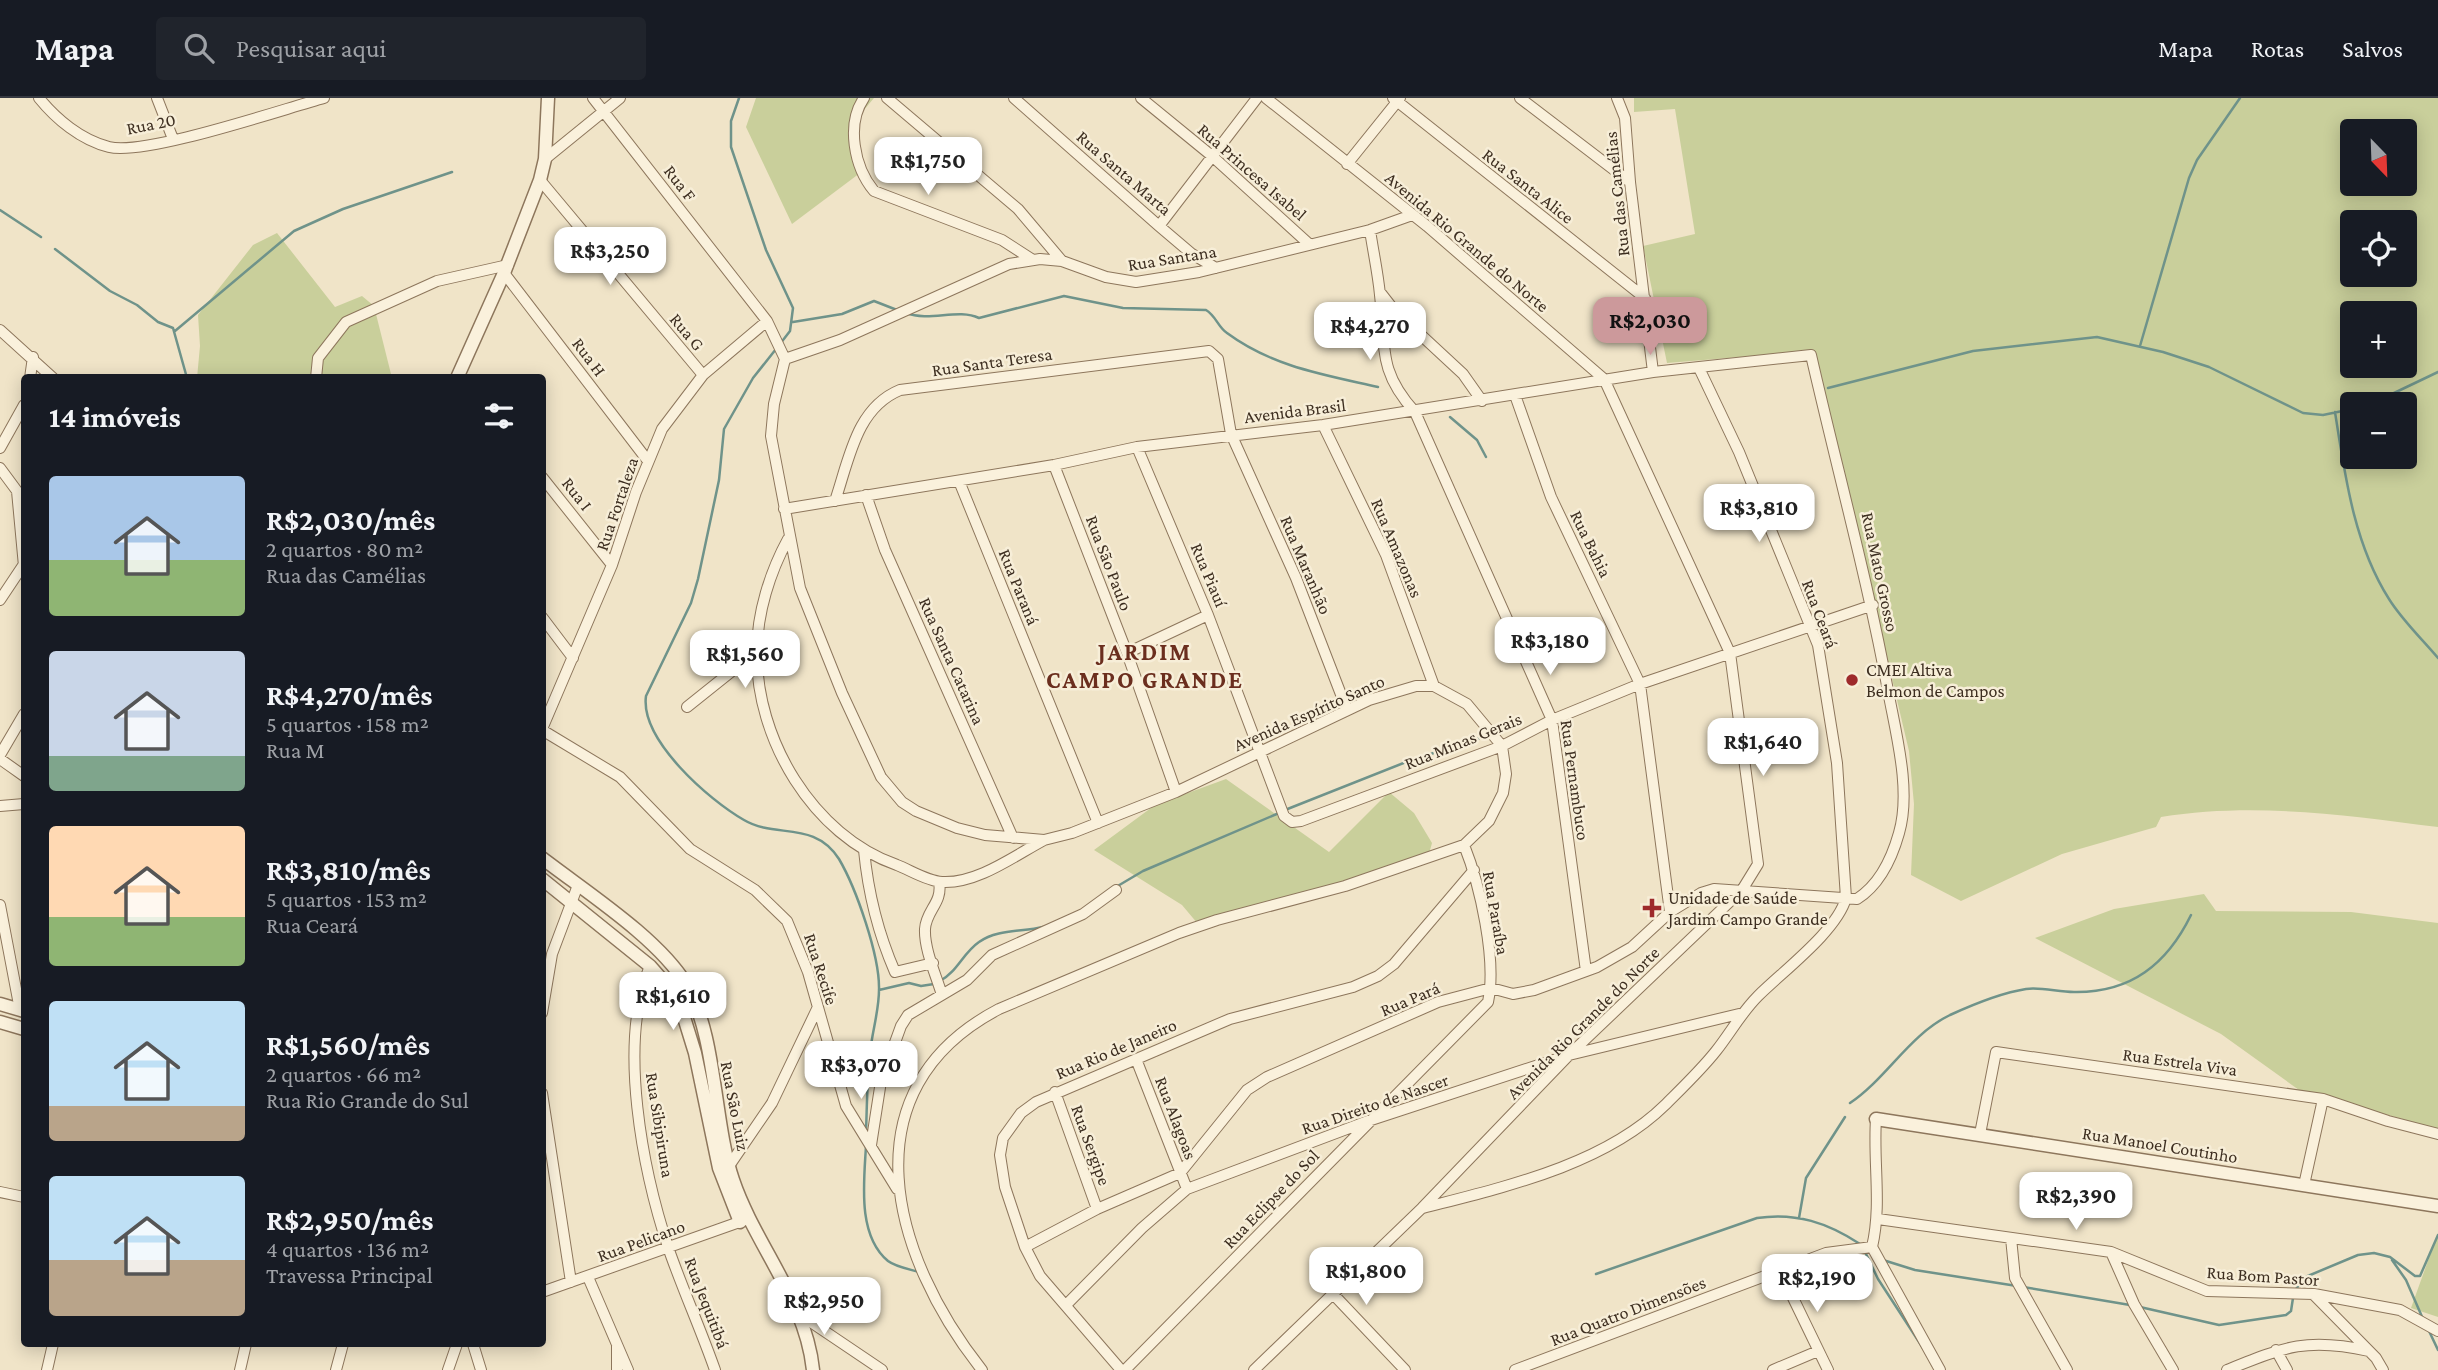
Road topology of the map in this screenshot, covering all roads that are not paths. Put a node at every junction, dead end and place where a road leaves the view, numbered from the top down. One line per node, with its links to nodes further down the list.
1 (38, 98): 17 (street, Rua 20)
2 (157, 98): 17 (street)
3 (324, 98): 17 (street, Rua 20)
4 (548, 98): 19 (street)
5 (593, 98): 16 (street, Rua F)
6 (620, 98): 16 (street)
7 (863, 98): 27 (street)
8 (887, 98): 28 (street)
9 (1014, 98): 24 (street, Rua Santa Marta)
10 (1141, 98): 18 (street, Rua Princesa Isabel)
11 (1256, 98): 18 (street)
12 (1266, 98): 20 (street, Avenida Rio Grande do Norte)
13 (1520, 98): 22 (street)
14 (1617, 98): 22 (street, Rua das Camélias)
15 (1397, 99): 20 (street); 32 (street, Rua Santa Alice)
16 (606, 112): 19 (street); 33 (street, Rua F)
17 (173, 139)
18 (1212, 156): 24 (street); 26 (street, Rua Princesa Isabel)
19 (545, 159): 21 (street)
20 (1347, 164): 23 (street, Avenida Rio Grande do Norte)
21 (540, 180): 30 (street); 45 (street, Rua G)
22 (1630, 181): 32 (street, Rua das Camélias)
23 (1412, 215): 25 (street, Rua Santana); 46 (street, Avenida Rio Grande do Norte)
24 (1159, 226): 29 (street, Rua Santa Marta)
25 (1370, 230): 26 (street, Rua Santana); 31 (street, Rua Pernambuco)
26 (1309, 244): 29 (street, Rua Santana)
27 (1034, 260): 28 (street, Rua Santana); 37 (street, Rua Santana)
28 (1062, 261): 29 (street, Rua Santana)
29 (1216, 268)
30 (506, 269): 43 (street); 44 (street); 55 (street, Rua H)
31 (1380, 292): 48 (street); 50 (street, Rua Pernambuco)
32 (1645, 298): 40 (street, Rua das Camélias)
33 (766, 321): 37 (street, Rua F); 45 (street, Rua Fortaleza)
34 (0, 330): 36 (street)
35 (1811, 355): 39 (street, Avenida Brasil); 68 (street, Rua Mato Grosso)
36 (33, 357): 41 (street); 42 (street)
37 (785, 359): 62 (street, Avenida Espírito Santo)
38 (1218, 359): 52 (street, Rua Maranhão); 61 (street, Rua Santa Teresa)
39 (1699, 368): 40 (street, Avenida Brasil); 71 (street, Rua Ceará)
40 (1653, 372): 46 (street, Avenida Brasil)
41 (31, 374)
42 (48, 374)
43 (316, 374)
44 (461, 374)
45 (703, 375): 55 (street, Rua Fortaleza)
46 (1604, 379): 47 (street, Avenida Brasil); 74 (street, Avenida Rio Grande do Norte)
47 (1515, 395): 48 (street, Avenida Brasil); 76 (street, Rua Bahia)
48 (1482, 401): 50 (street, Avenida Brasil)
49 (21, 410): 54 (street)
50 (1415, 412): 51 (street, Avenida Brasil); 81 (street, Rua Pernambuco)
51 (1323, 425): 52 (street, Avenida Brasil); 77 (street, Rua Amazonas)
52 (1231, 434): 53 (street, Avenida Brasil); 79 (street, Rua Maranhão)
53 (1137, 447): 56 (street, Avenida Brasil); 69 (street, Rua Piauí)
54 (0, 448)
55 (648, 461): 65 (street, Rua Fortaleza)
56 (1054, 465): 58 (street, Avenida Brasil); 73 (street, Rua São Paulo)
57 (0, 468): 63 (street)
58 (959, 481): 60 (street, Avenida Brasil); 92 (street, Rua Paraná)
59 (546, 482): 65 (street, Rua I)
60 (866, 495): 61 (street, Avenida Brasil); 93 (street, Rua Santa Catarina)
61 (835, 501): 62 (street, Avenida Brasil)
62 (784, 509): 64 (street, Avenida Espírito Santo)
63 (21, 533)
64 (788, 539): 72 (street); 93 (street, Avenida Espírito Santo)
65 (612, 565): 75 (street, Rua Fortaleza)
66 (21, 569): 67 (street)
67 (0, 600)
68 (1873, 606): 71 (street, Rua Minas Gerais); 104 (street, Rua Mato Grosso)
69 (1208, 615): 73 (street); 85 (street, Rua Piauí)
70 (546, 622): 75 (street)
71 (1808, 625): 74 (street, Rua Minas Gerais); 104 (street, Rua Ceará)
72 (757, 650): 78 (street); 96 (street)
73 (1127, 653): 88 (street, Rua São Paulo)
74 (1730, 653): 76 (street, Rua Minas Gerais); 103 (street, Avenida Rio Grande do Norte)
75 (573, 658): 82 (street, Rua Fortaleza)
76 (1640, 684): 81 (street, Rua Minas Gerais); 107 (street, Rua Bahia)
77 (1434, 686): 79 (street, Avenida Espírito Santo); 84 (street)
78 (687, 707)
79 (1347, 710): 85 (street, Avenida Espírito Santo)
80 (21, 719): 86 (street)
81 (1552, 720): 84 (street, Rua Minas Gerais); 110 (street, Rua Pernambuco)
82 (546, 721)
83 (546, 732): 115 (street, Rua Recife)
84 (1502, 746): 91 (street, Rua Minas Gerais); 95 (street)
85 (1259, 752): 88 (street, Avenida Espírito Santo); 91 (street, Rua Piauí)
86 (0, 757): 87 (street)
87 (21, 774)
88 (1176, 792): 92 (street, Avenida Espírito Santo)
89 (21, 804): 90 (street)
90 (0, 806)
91 (1301, 821)
92 (1098, 823): 94 (street, Avenida Espírito Santo)
93 (1013, 838): 94 (street, Avenida Espírito Santo)
94 (1044, 840): 100 (street)
95 (1464, 845): 98 (street, Rua Paraíba); 137 (street)
96 (864, 850): 100 (street); 108 (street)
97 (546, 861): 101 (street, Rua São Luiz)
98 (1474, 870): 111 (street, Rua Paraíba); 122 (street, Rua Rio de Janeiro)
99 (546, 881): 105 (street, Rua São Luiz)
100 (939, 882): 108 (street)
101 (578, 886): 105 (street); 131 (street, Rua São Luiz)
102 (1116, 890): 113 (street)
103 (1742, 890): 104 (street, Rua Pará); 107 (street, Rua Pará); 121 (street, Avenida Rio Grande do Norte)
104 (1846, 898): 118 (street)
105 (571, 903): 109 (street, Rua São Luiz); 112 (street)
106 (0, 905): 116 (street)
107 (1670, 912): 110 (street, Rua Pará)
108 (933, 964): 113 (street)
109 (650, 966): 142 (street, Rua São Luiz); 146 (street, Rua Sibipiruna)
110 (1586, 971): 111 (street, Rua Pará)
111 (1491, 988): 127 (street, Rua Eclipse do Sol); 132 (street, Rua Pará)
112 (546, 989)
113 (942, 995): 130 (street)
114 (0, 1004): 116 (street)
115 (817, 1009): 130 (street, Rua Recife); 131 (street)
116 (20, 1010): 117 (street)
117 (0, 1012)
118 (1739, 1014): 121 (street, Rua Direito de Nascer); 139 (street)
119 (0, 1022): 120 (street)
120 (21, 1028)
121 (1569, 1055): 127 (street, Rua Direito de Nascer); 139 (street, Avenida Rio Grande do Norte)
122 (1136, 1059): 123 (street, Rua Rio de Janeiro); 132 (street, Rua Alagoas)
123 (1055, 1092): 140 (street, Rua Sergipe); 144 (street, Rua Rio de Janeiro)
124 (2323, 1099): 128 (street, Rua Estrela Viva); 129 (street, Rua Estrela Viva); 133 (street)
125 (546, 1115): 150 (street)
126 (1876, 1119): 128 (street, Rua Manoel Coutinho); 141 (street)
127 (1368, 1121): 134 (street, Rua Direito de Nascer); 177 (street, Rua Eclipse do Sol)
128 (1980, 1134): 133 (street, Rua Manoel Coutinho)
129 (2438, 1134)
130 (871, 1145): 137 (street, Rua Recife)
131 (729, 1166): 142 (street, Rua São Luiz)
132 (1180, 1173): 134 (street, Rua Alagoas); 140 (street, Rua Pará)
133 (2304, 1185): 138 (street, Rua Manoel Coutinho)
134 (1187, 1188): 154 (street, Rua Direito de Nascer)
135 (0, 1192): 136 (street)
136 (21, 1196)
137 (901, 1196): 176 (street)
138 (2438, 1206)
139 (1422, 1208): 152 (street, Avenida Rio Grande do Norte)
140 (1097, 1209): 144 (street, Rua Pará)
141 (1878, 1219): 143 (street, Rua Bom Pastor); 145 (street)
142 (744, 1220): 146 (street, Rua Pelicano); 155 (street, Rua São Luiz)
143 (2011, 1238): 147 (street, Rua Bom Pastor); 184 (street)
144 (1025, 1247): 154 (street, Rua Rio de Janeiro)
145 (1872, 1247): 148 (street, Rua Quatro Dimensões); 183 (street)
146 (669, 1248): 149 (street, Rua Pelicano); 173 (street, Rua Jequitibá)
147 (2111, 1252): 153 (street, Rua Bom Pastor); 185 (street)
148 (1780, 1271): 163 (street); 180 (street, Rua Quatro Dimensões)
149 (588, 1277): 150 (street, Rua Pelicano); 157 (street)
150 (571, 1282): 151 (street, Rua Pelicano)
151 (546, 1291)
152 (1333, 1294): 178 (street, Avenida Rio Grande do Norte); 179 (street)
153 (2314, 1294): 156 (street, Rua Bom Pastor); 165 (street)
154 (1066, 1305): 177 (street, Rua Rio de Janeiro)
155 (799, 1314): 174 (street, Rua São Luiz); 175 (street)
156 (2438, 1331)
157 (617, 1339): 171 (street); 172 (street)
158 (52, 1347): 166 (street)
159 (245, 1347): 167 (street)
160 (342, 1347): 168 (street)
161 (456, 1347): 169 (street)
162 (474, 1347): 170 (street)
163 (1818, 1350): 181 (street); 182 (street)
164 (2276, 1350): 165 (street); 186 (street); 187 (street)
165 (2369, 1352): 188 (street)
166 (47, 1370)
167 (240, 1370)
168 (336, 1370)
169 (448, 1370)
170 (481, 1370)
171 (617, 1370)
172 (628, 1370)
173 (715, 1370)
174 (813, 1370)
175 (882, 1370)
176 (982, 1370)
177 (1123, 1370)
178 (1254, 1370)
179 (1405, 1370)
180 (1515, 1370)
181 (1773, 1370)
182 (1828, 1370)
183 (1940, 1370)
184 (2067, 1370)
185 (2173, 1370)
186 (2227, 1370)
187 (2287, 1370)
188 (2383, 1370)

